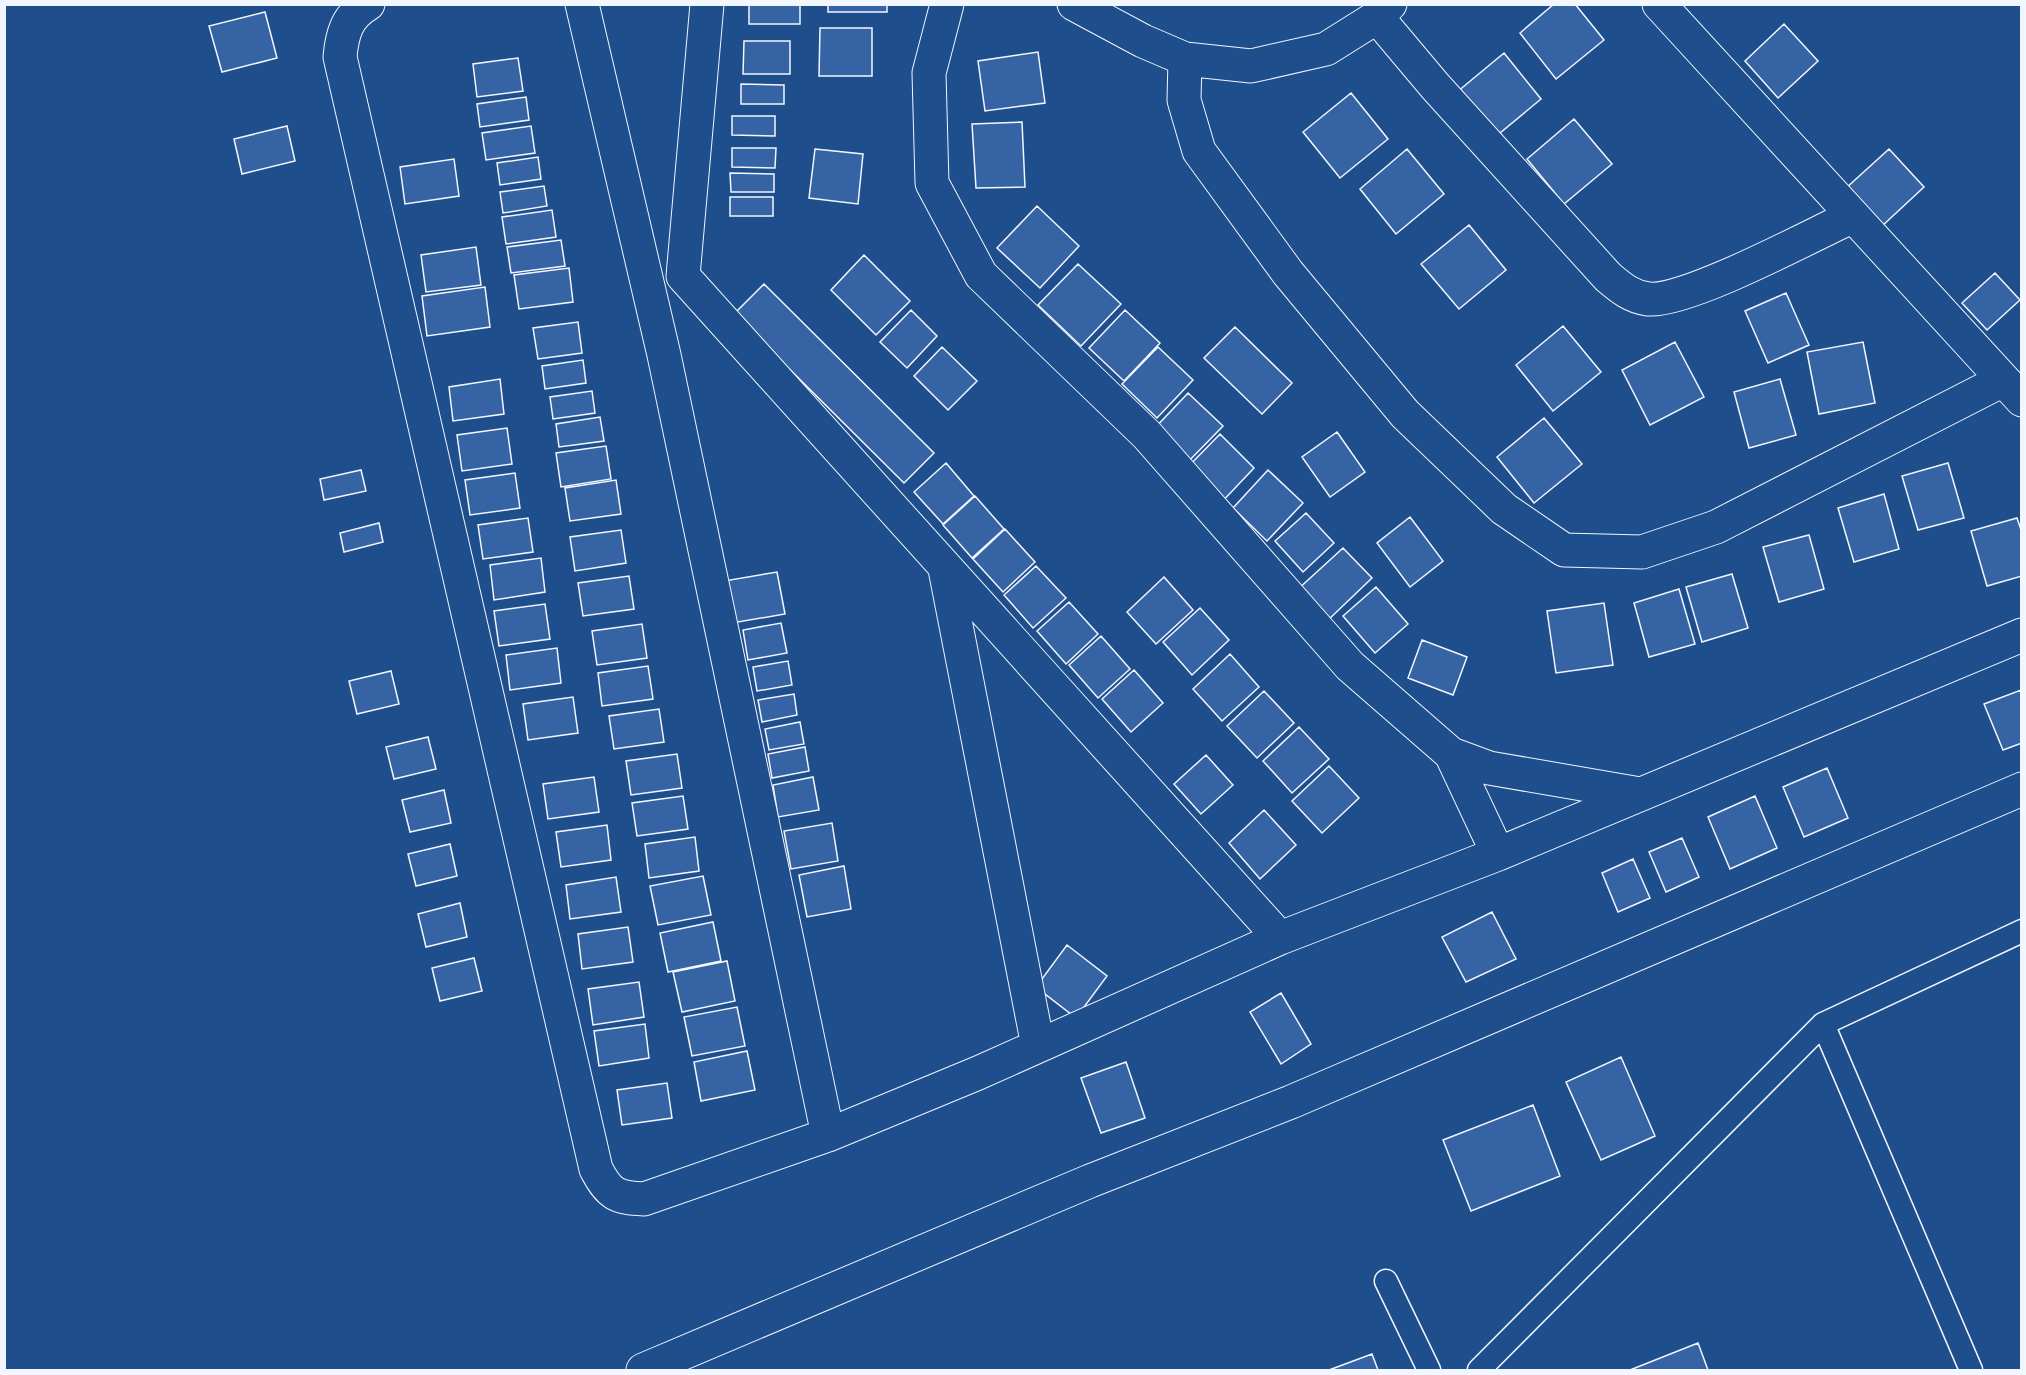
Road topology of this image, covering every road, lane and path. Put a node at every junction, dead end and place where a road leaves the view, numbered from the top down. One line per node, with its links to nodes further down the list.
1 (368, 4): 23 (street)
2 (582, 4): 11 (street)
3 (707, 4): 10 (street)
4 (947, 4): 15 (street)
5 (1074, 4): 8 (street)
6 (1659, 4): 9 (street)
7 (1383, 11): 8 (street); 9 (street)
8 (1185, 59): 12 (street)
9 (1853, 216): 12 (street)
10 (683, 276): 11 (street); 13 (street)
11 (664, 355): 23 (street)
12 (2012, 390)
13 (945, 569): 20 (street); 22 (street)
14 (2022, 635): 17 (street)
15 (1451, 754): 17 (street); 18 (street)
16 (2022, 789): 25 (street)
17 (1640, 794): 18 (street)
18 (1498, 854): 20 (street)
19 (2022, 931): 21 (lane)
20 (1280, 938): 22 (street)
21 (1823, 1024): 27 (lane); 28 (lane)
22 (1038, 1046): 23 (street)
23 (828, 1135)
24 (1386, 1281): 26 (lane)
25 (643, 1371)
26 (1429, 1371)
27 (1479, 1371)
28 (1971, 1371)

